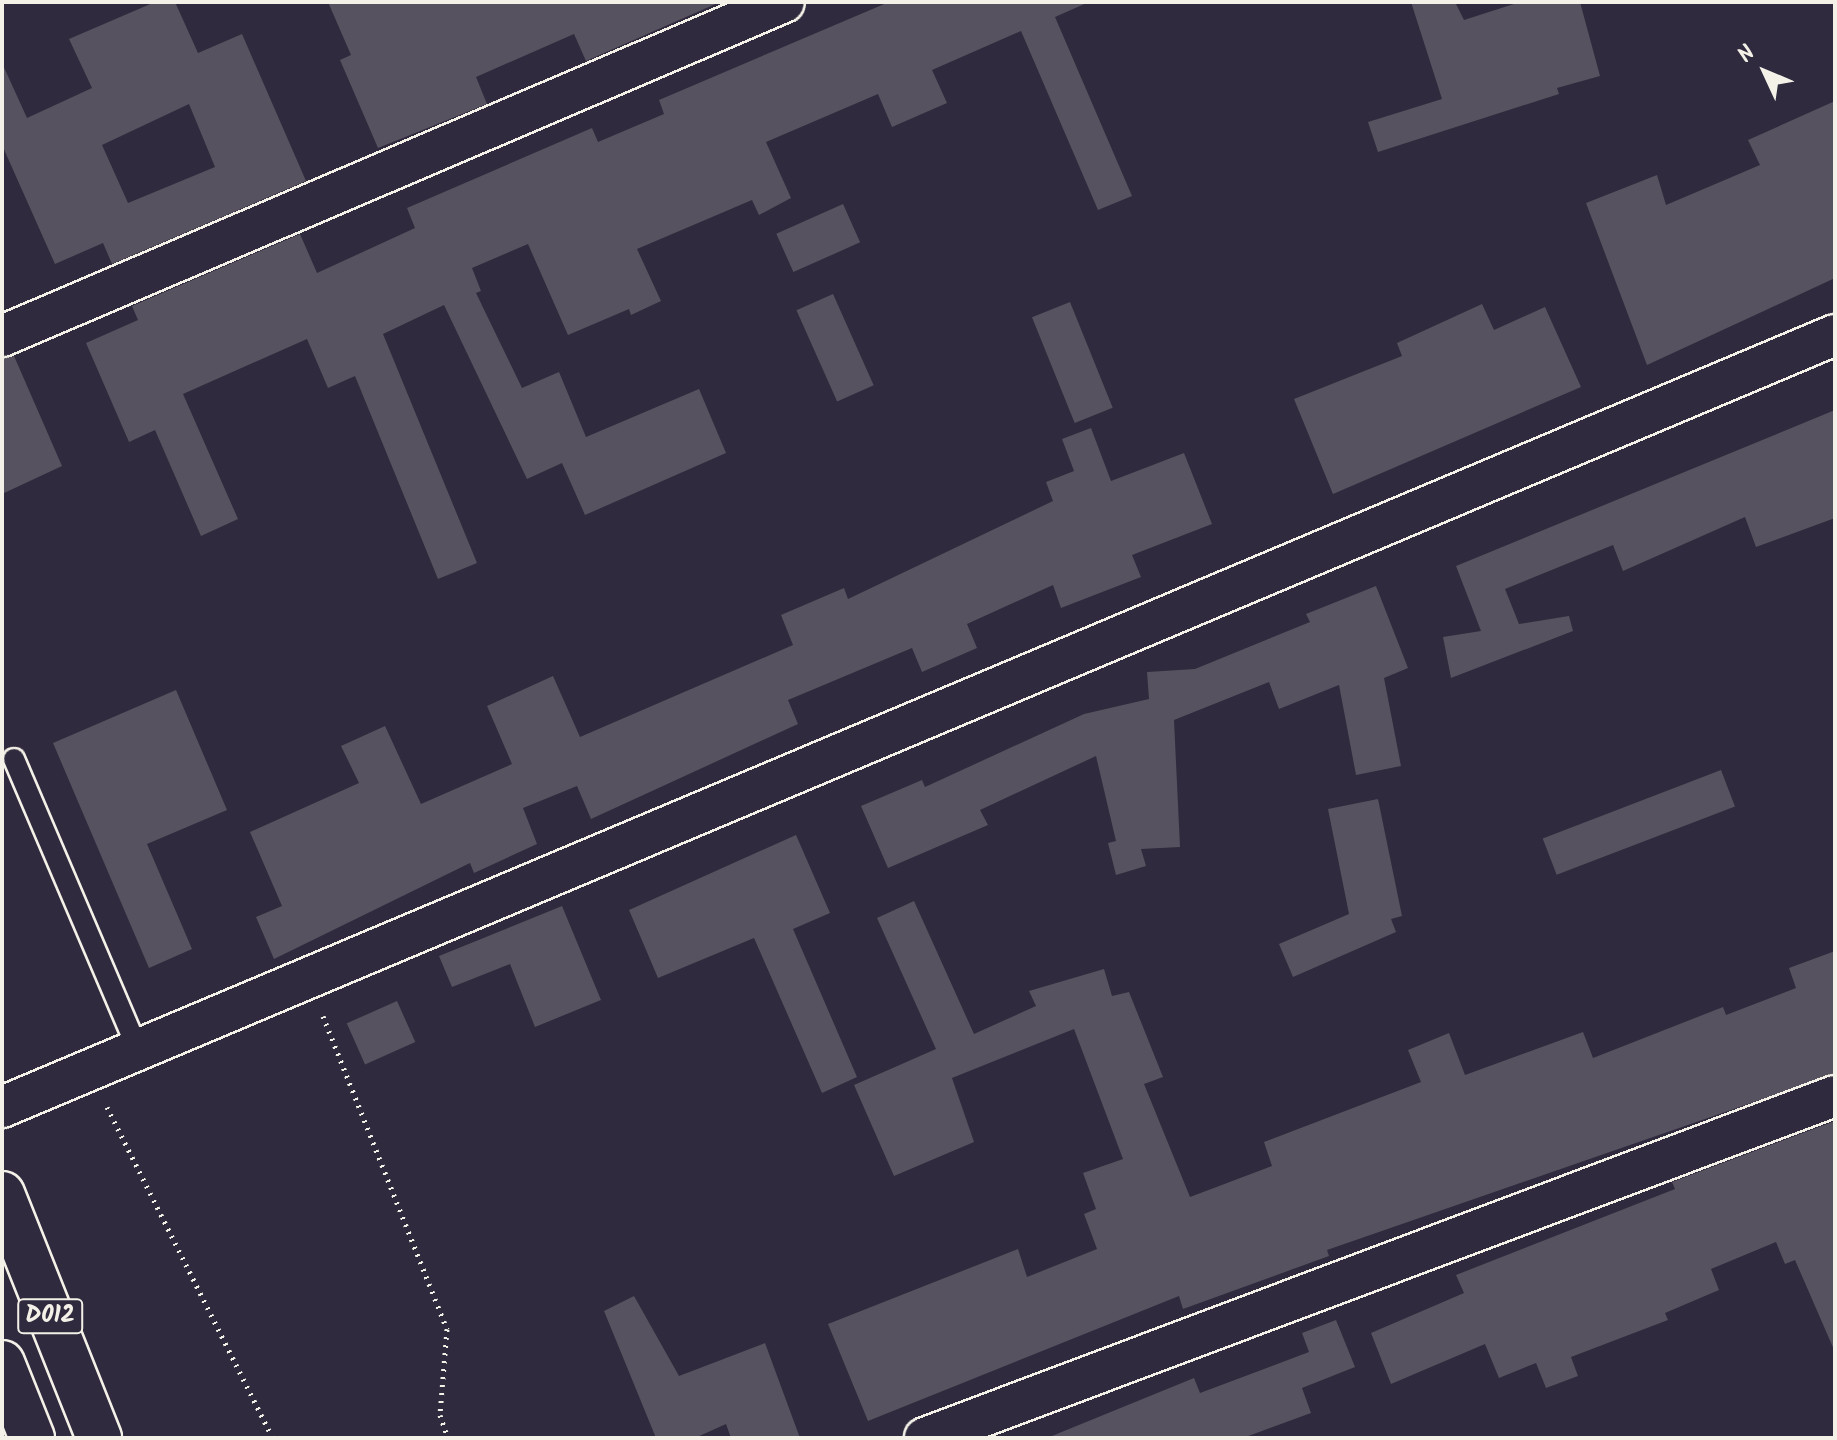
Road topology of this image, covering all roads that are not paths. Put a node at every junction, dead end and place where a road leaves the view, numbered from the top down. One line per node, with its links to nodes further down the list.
1 (784, 2): 3 (street)
2 (1835, 335): 5 (street)
3 (2, 336)
4 (14, 759): 5 (lane)
5 (138, 1050): 7 (street)
6 (1835, 1096): 12 (street)
7 (2, 1107)
8 (2, 1194): 11 (highway, D012)
9 (2, 1363): 10 (highway, D012)
10 (32, 1438)
11 (99, 1438)
12 (925, 1438)

